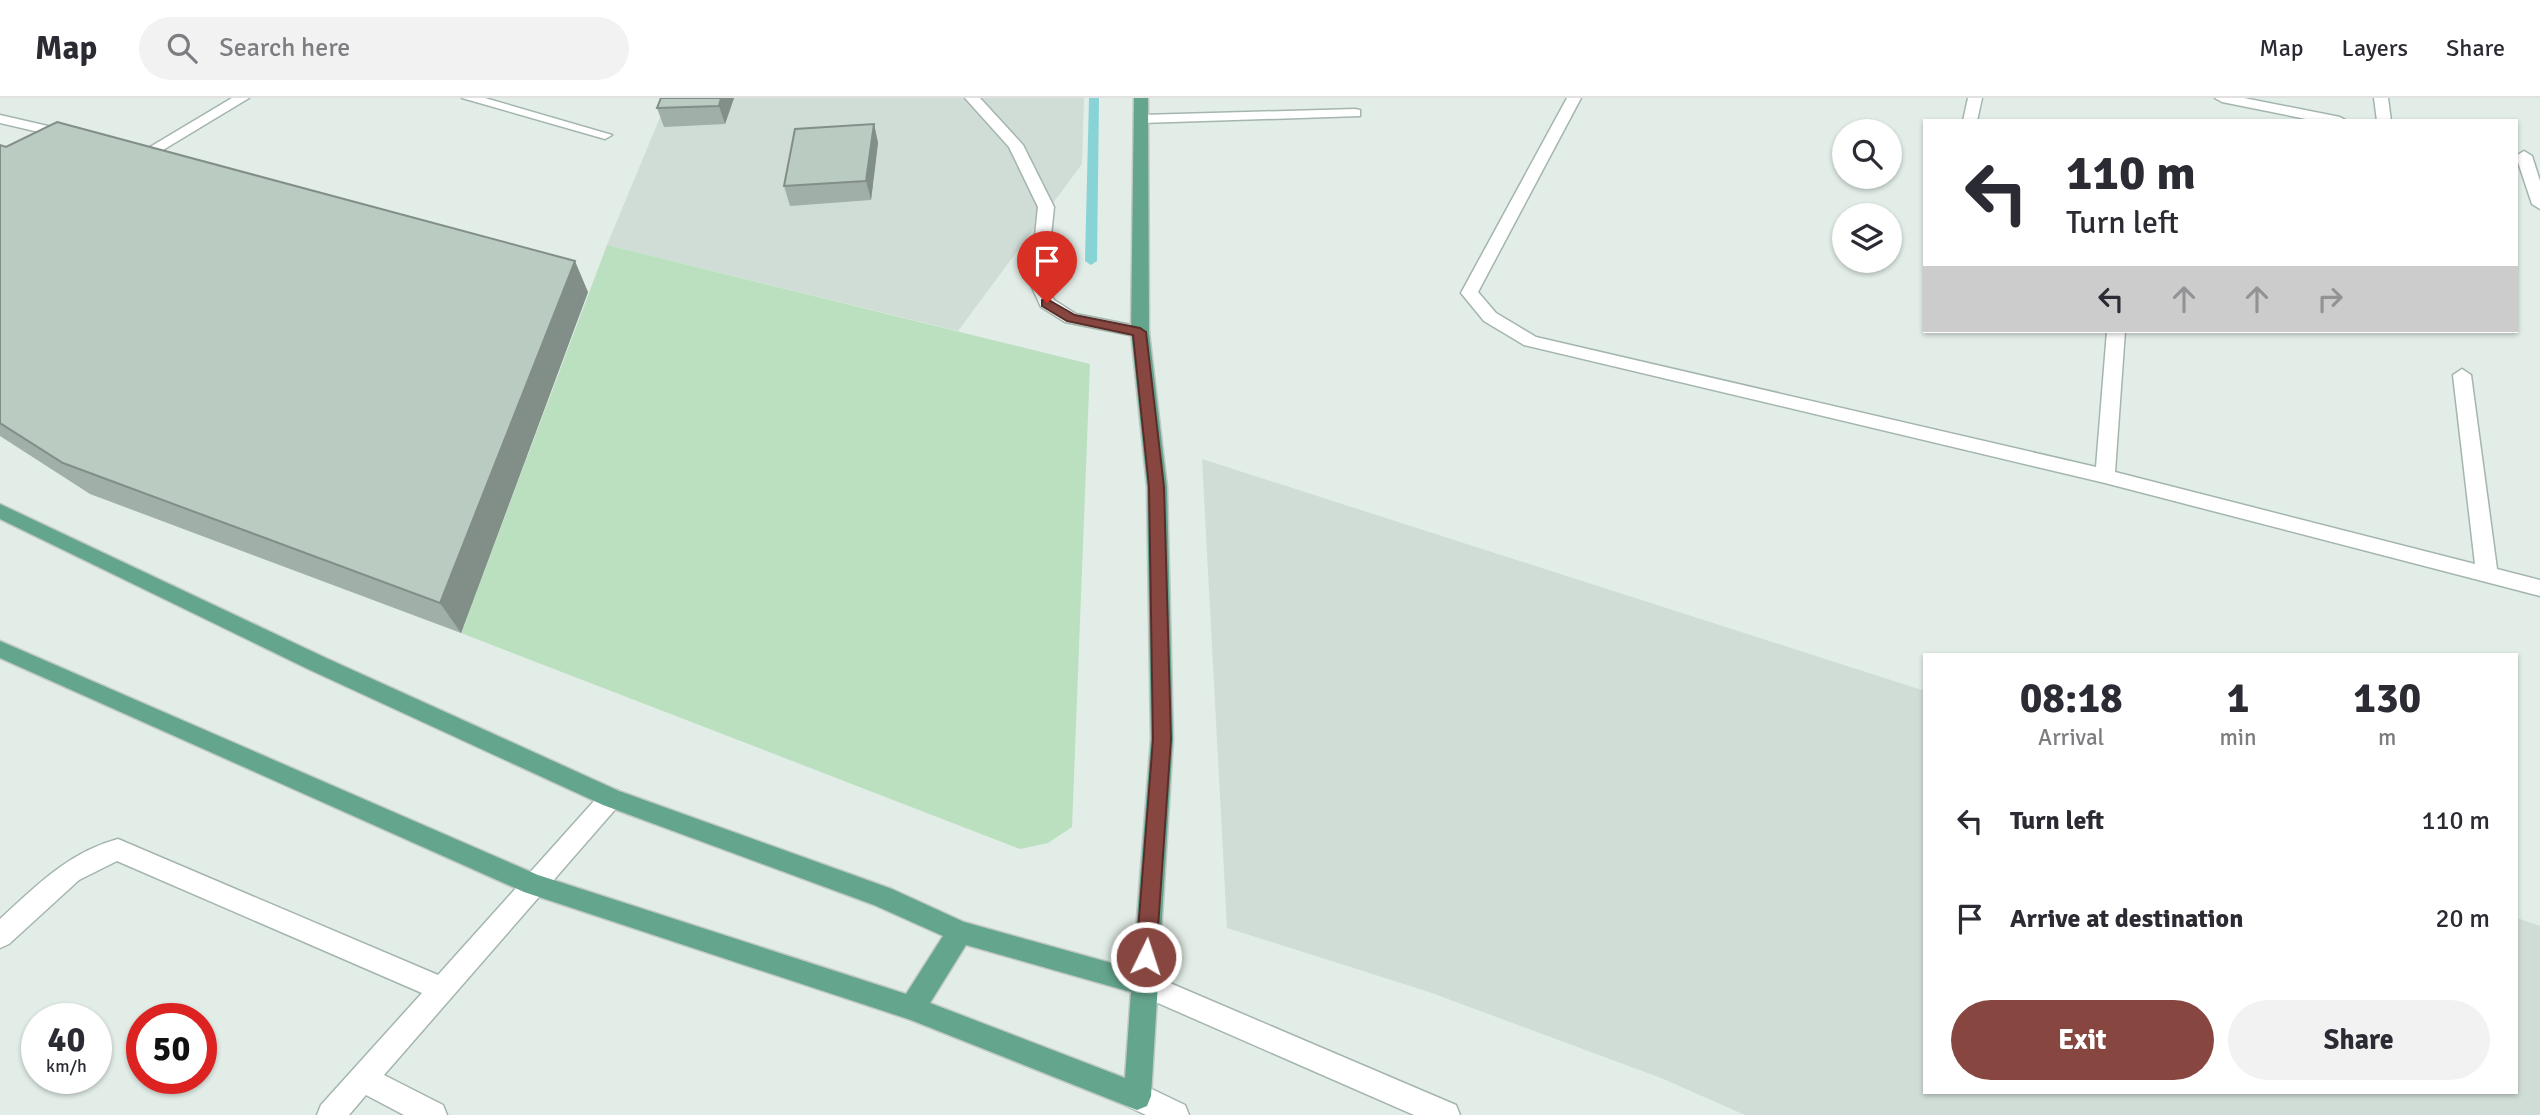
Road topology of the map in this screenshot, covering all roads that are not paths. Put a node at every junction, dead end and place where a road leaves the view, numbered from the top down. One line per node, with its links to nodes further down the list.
1 (242, 98): 19 (street)
2 (470, 98): 16 (street)
3 (972, 98): 21 (street)
4 (1574, 98): 24 (street)
5 (1975, 98): 12 (street)
6 (2222, 98): 8 (street)
7 (2381, 98): 15 (street)
8 (2244, 102): 13 (street); 14 (street)
9 (1142, 108): 10 (street); 21 (main road)
10 (1355, 113)
11 (0, 119): 17 (street)
12 (1970, 119)
13 (2245, 119)
14 (2330, 119)
15 (2384, 119)
16 (605, 135)
17 (81, 137)
18 (2527, 157): 20 (street)
19 (175, 160)
20 (2540, 204)
21 (1140, 332): 33 (main road)
22 (2116, 333): 24 (street)
23 (2462, 375): 26 (street)
24 (2105, 476): 26 (street)
25 (0, 511): 29 (main road)
26 (2487, 575): 27 (street)
27 (2540, 588)
28 (0, 649): 30 (main road)
29 (611, 798): 30 (street); 31 (main road)
30 (533, 884): 34 (street); 35 (main road)
31 (960, 932): 33 (main road); 35 (main road)
32 (0, 936): 34 (street)
33 (1144, 984): 37 (main road); 41 (street)
34 (441, 989): 36 (street)
35 (912, 1008): 37 (main road)
36 (363, 1079): 38 (street); 39 (street)
37 (1137, 1096): 40 (street)
38 (331, 1115)
39 (433, 1115)
40 (1175, 1115)
41 (1446, 1115)

